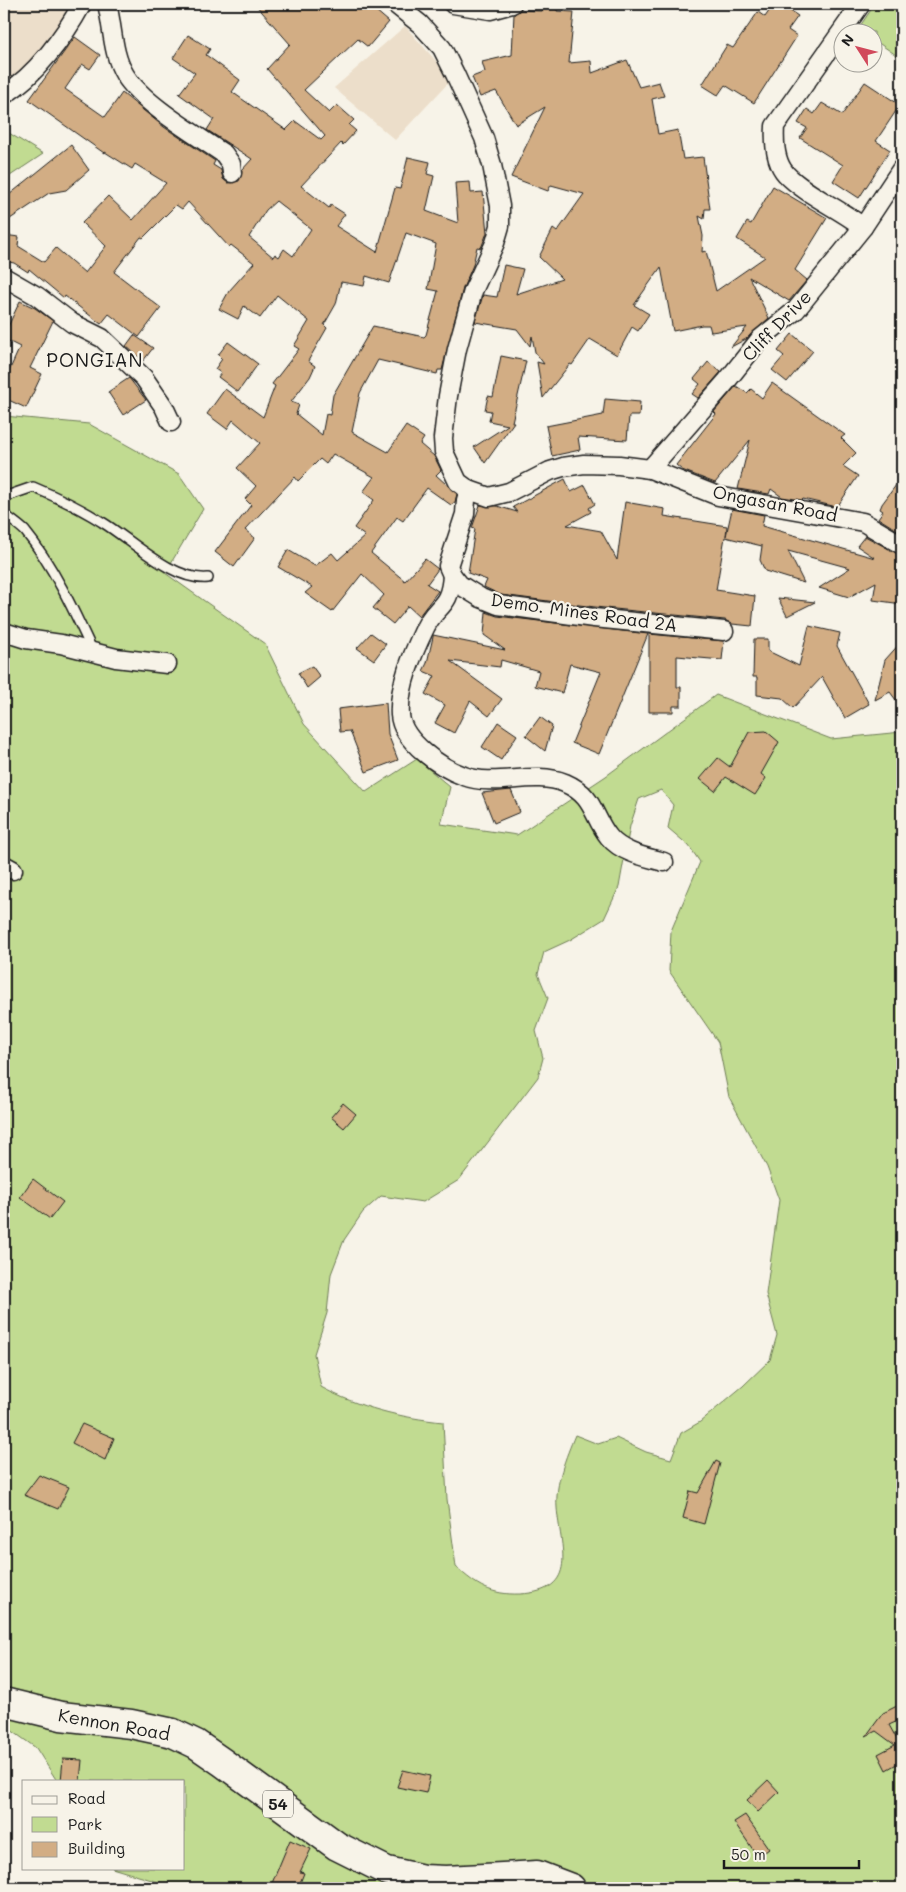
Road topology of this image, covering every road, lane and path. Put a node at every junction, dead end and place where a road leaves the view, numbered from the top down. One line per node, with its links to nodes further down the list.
1 (82, 4): 7 (street)
2 (107, 4): 9 (street)
3 (394, 4): 15 (street)
4 (453, 4): 5 (street)
5 (512, 4)
6 (861, 4): 11 (street)
7 (4, 94)
8 (902, 168): 10 (street, Cliff Drive)
9 (232, 173)
10 (896, 190): 11 (street, Cliff Drive)
11 (863, 227): 14 (street, Cliff Drive)
12 (4, 277): 13 (street)
13 (171, 422)
14 (650, 469): 15 (street, Ongasan Road); 18 (street, Ongasan Road)
15 (470, 490): 19 (street)
16 (4, 497): 20 (lane)
17 (4, 514): 23 (lane)
18 (902, 545)
19 (452, 575): 21 (street, Demo. Mines Road 2A); 25 (street)
20 (208, 578)
21 (724, 631)
22 (4, 632): 23 (street)
23 (93, 652): 24 (street)
24 (167, 664)
25 (664, 862)
26 (4, 1702): 27 (highway, Kennon Road / 54)
27 (571, 1888)

